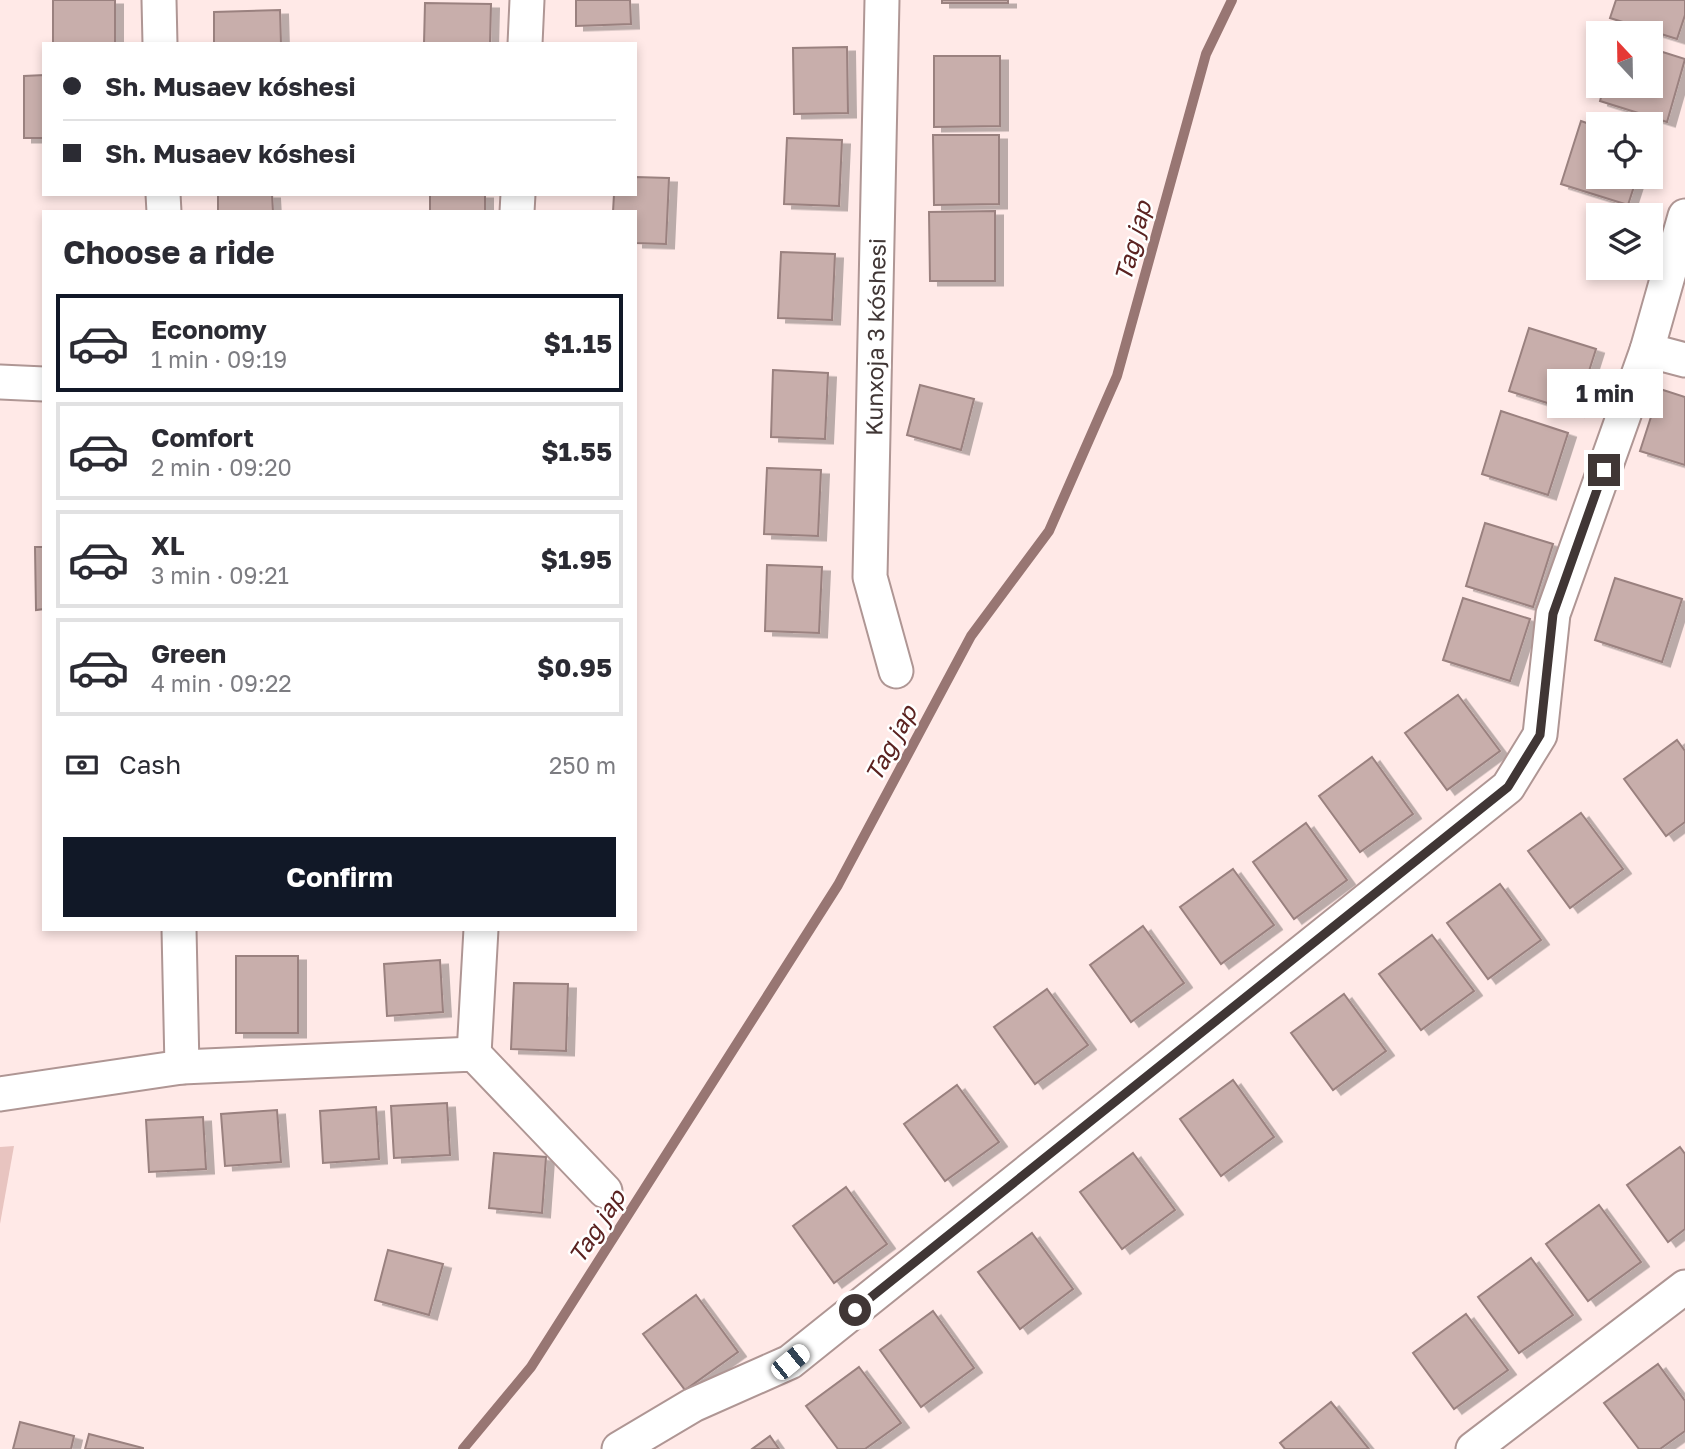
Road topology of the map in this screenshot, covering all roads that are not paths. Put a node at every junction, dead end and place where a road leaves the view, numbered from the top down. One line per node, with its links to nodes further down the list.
1 (159, 0): 4 (street)
2 (527, 0): 5 (street)
3 (882, 0): 11 (street, Kunxoja 3 kóshesi)
4 (160, 42)
5 (526, 42)
6 (1685, 216): 7 (street)
7 (1647, 350): 8 (street); 19 (street)
8 (1685, 360)
9 (0, 382): 10 (street)
10 (42, 384)
11 (896, 671)
12 (179, 931): 15 (street)
13 (481, 931): 14 (street)
14 (474, 1054): 15 (street); 17 (street)
15 (182, 1067): 16 (street)
16 (0, 1094)
17 (605, 1191)
18 (1685, 1287): 20 (street)
19 (619, 1449)
20 (1473, 1449)

